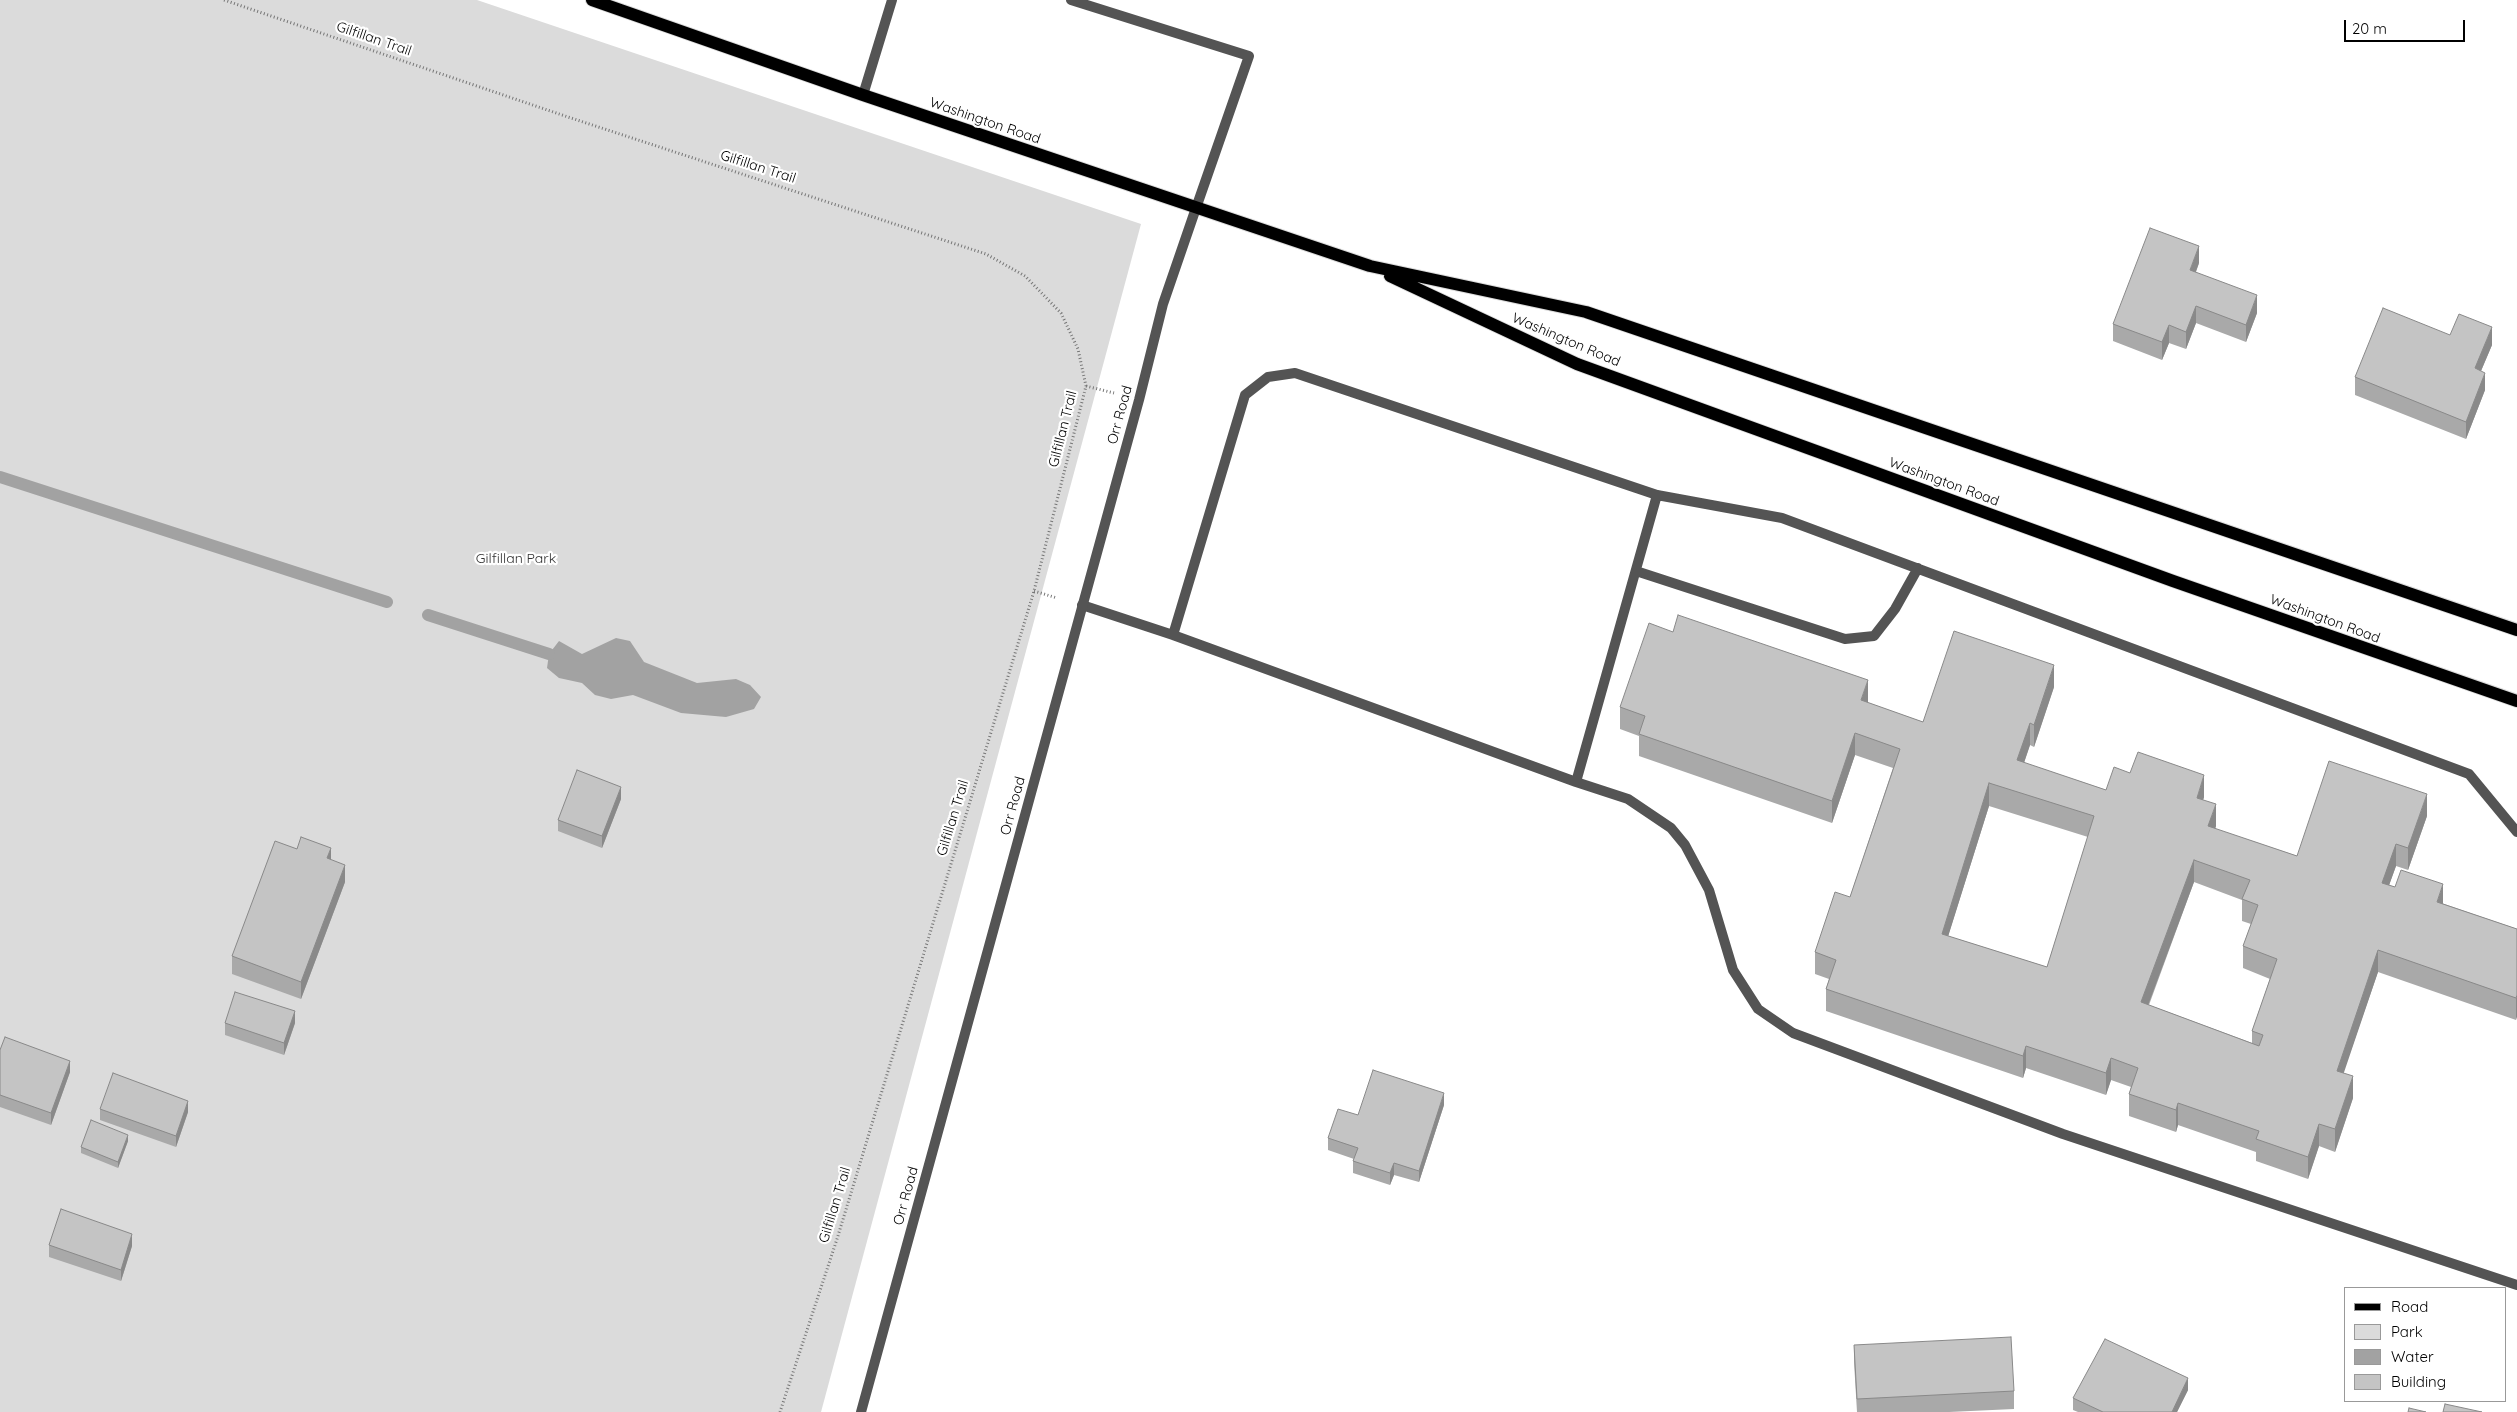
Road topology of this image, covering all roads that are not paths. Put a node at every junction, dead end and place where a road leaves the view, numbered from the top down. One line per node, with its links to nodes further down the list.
1 (592, 0): 4 (main road, Washington Road)
2 (892, 0): 4 (street)
3 (1071, 0): 5 (street, Orr Road)
4 (863, 95): 5 (main road, Washington Road)
5 (1196, 208): 6 (main road, Washington Road); 10 (street, Orr Road)
6 (1370, 266): 11 (main road, Washington Road); 13 (main road, Washington Road)
7 (1657, 495): 8 (street); 9 (street); 12 (street)
8 (1918, 568): 9 (street); 15 (street)
9 (1636, 571): 14 (street)
10 (1082, 605): 12 (street); 17 (street, Orr Road)
11 (2517, 630)
12 (1173, 635): 14 (street)
13 (2517, 701)
14 (1576, 782): 16 (street)
15 (2517, 832)
16 (2517, 1285)
17 (861, 1412)

